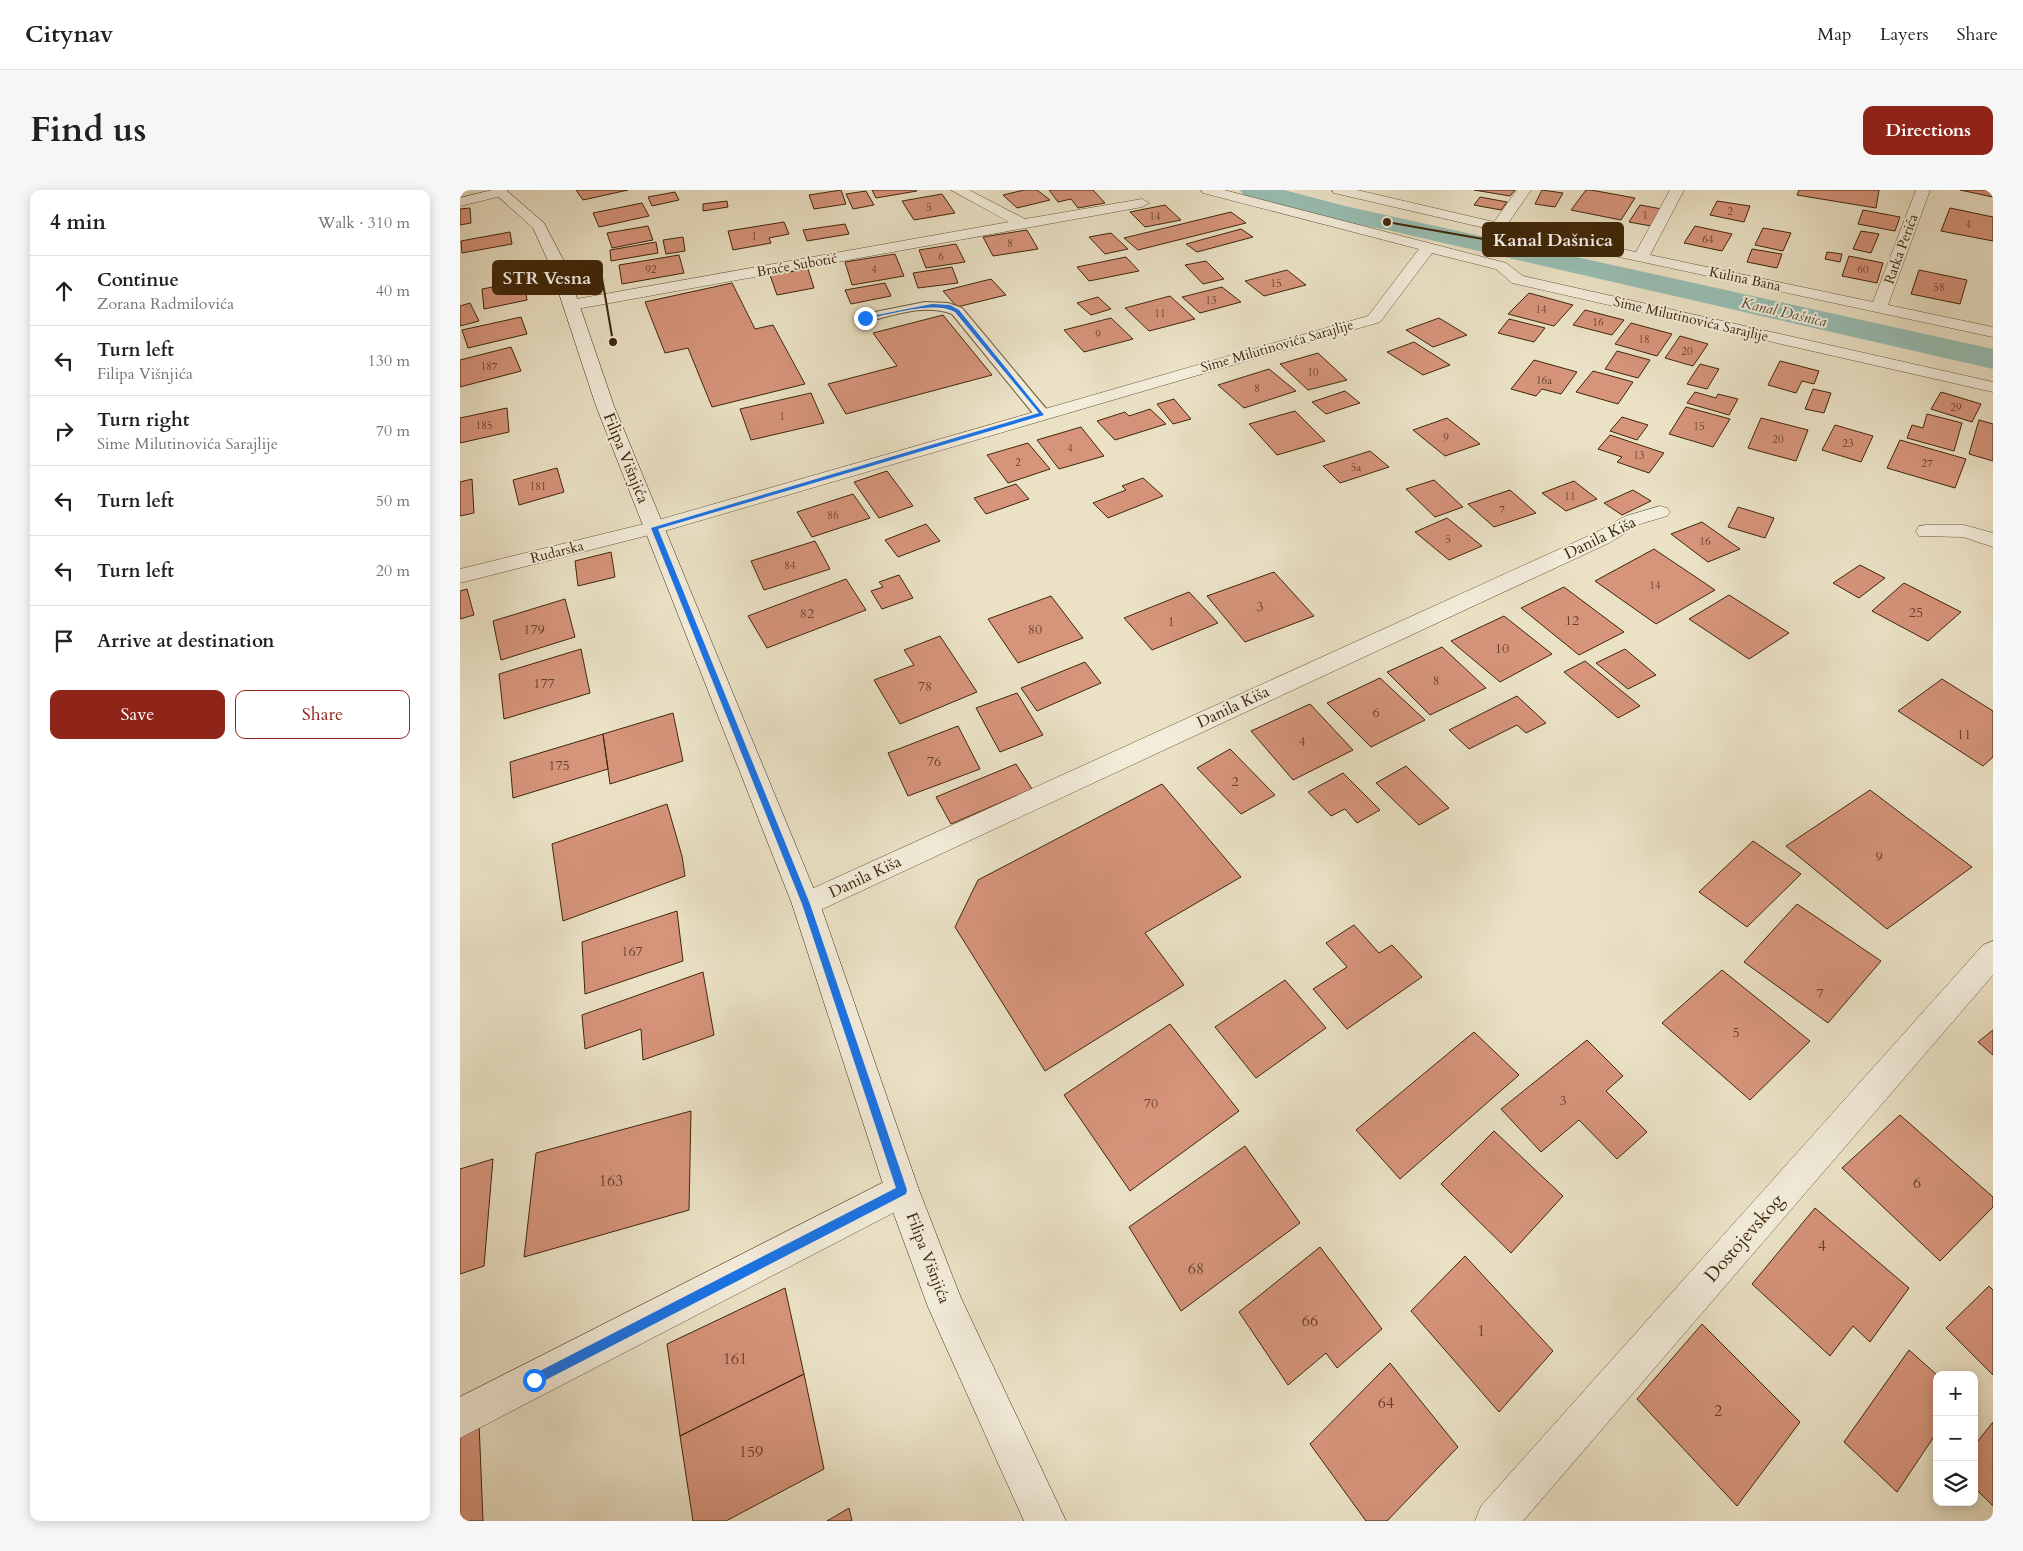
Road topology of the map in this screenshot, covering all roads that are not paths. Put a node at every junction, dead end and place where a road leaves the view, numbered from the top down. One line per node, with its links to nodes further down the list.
1 (958, 190): 11 (street)
2 (1208, 190): 13 (street)
3 (1339, 190): 8 (street, Kulina Bana)
4 (1524, 190): 12 (street)
5 (1677, 190): 14 (street)
6 (1923, 190): 16 (street, Ratka Perića)
7 (499, 191): 9 (street); 15 (street, Filipa Višnjića)
8 (1367, 193): 12 (street, Kulina Bana)
9 (460, 202)
10 (1142, 203): 11 (street, Braće Subotić)
11 (1023, 224): 15 (street, Braće Subotić)
12 (1498, 227): 14 (street, Kulina Bana)
13 (1428, 247): 19 (street, Sime Milutinovića Sarajlije); 20 (street, Sime Milutinovića Sarajlije)
14 (1641, 257): 16 (street, Kulina Bana)
15 (571, 305): 22 (street, Filipa Višnjića)
16 (1879, 307): 18 (street, Kulina Bana)
17 (865, 318): 20 (lane)
18 (1993, 332)
19 (1993, 387)
20 (1042, 414): 22 (street, Sime Milutinovića Sarajlije)
21 (1660, 512): 26 (street, Danila Kiša)
22 (654, 528): 25 (street, Rudarska); 26 (street, Filipa Višnjića)
23 (1926, 531): 24 (street)
24 (1993, 540)
25 (460, 576)
26 (806, 904): 28 (street, Filipa Višnjića)
27 (1993, 954): 31 (street, Dostojevskog)
28 (902, 1190): 29 (street); 30 (street, Filipa Višnjića)
29 (460, 1418)
30 (1045, 1521)
31 (1496, 1521)

